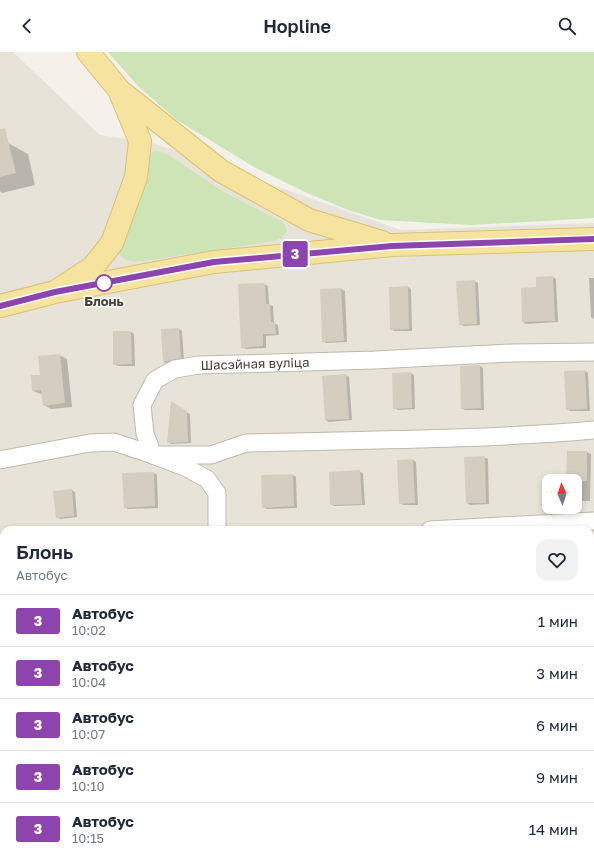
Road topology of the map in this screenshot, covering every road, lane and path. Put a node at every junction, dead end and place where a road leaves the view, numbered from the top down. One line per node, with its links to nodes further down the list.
1 (88, 52): 2 (main road)
2 (120, 91): 4 (main road); 5 (main road)
3 (594, 239): 4 (main road)
4 (392, 246): 5 (main road)
5 (55, 292): 6 (main road)
6 (0, 306)
7 (594, 352): 9 (street, Шасэйная вуліца)
8 (594, 430): 9 (street)
9 (153, 455): 10 (street); 12 (street)
10 (0, 460)
11 (594, 521): 13 (street)
12 (217, 526)
13 (512, 526)

